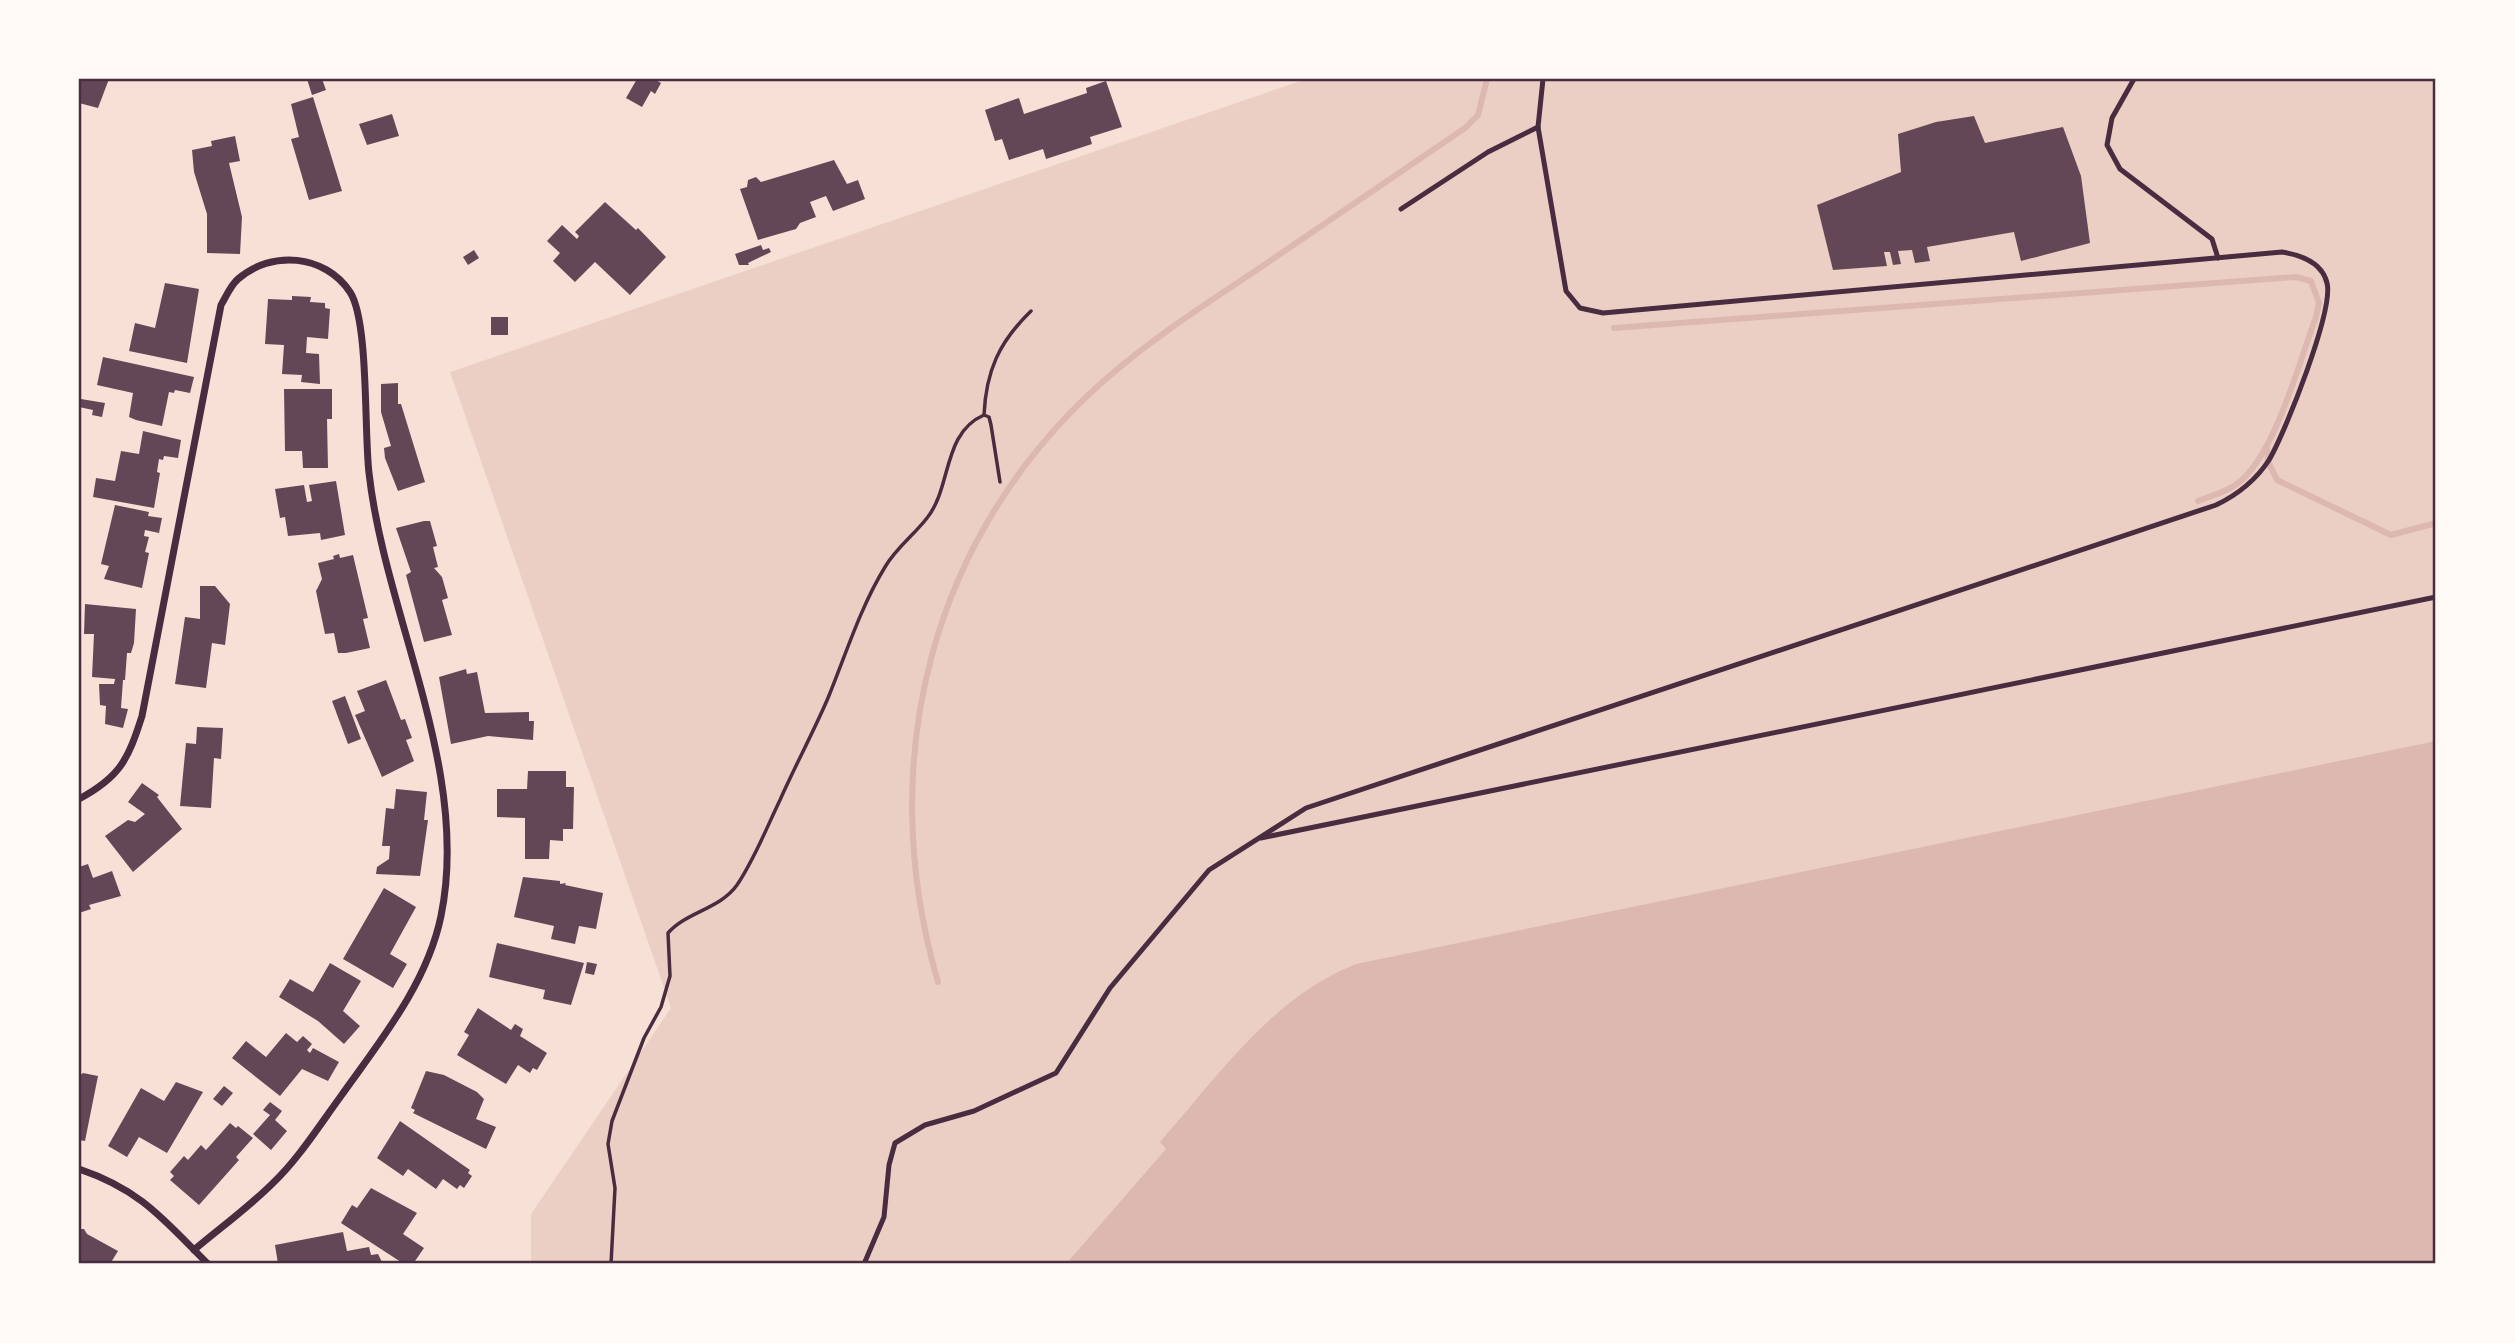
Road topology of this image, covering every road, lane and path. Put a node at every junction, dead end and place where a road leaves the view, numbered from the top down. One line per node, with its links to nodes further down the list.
1 (1544, 79): 3 (lane)
2 (2134, 79): 5 (lane)
3 (1538, 127): 4 (lane); 5 (lane)
4 (1401, 209)
5 (2218, 258): 11 (lane)
6 (1031, 311): 7 (path)
7 (985, 415): 8 (path); 15 (path)
8 (1000, 482)
9 (2436, 597): 11 (lane)
10 (79, 799): 13 (street)
11 (1255, 840): 16 (lane)
12 (79, 1169): 13 (street)
13 (194, 1250): 14 (street)
14 (208, 1264)
15 (611, 1264)
16 (863, 1264)

